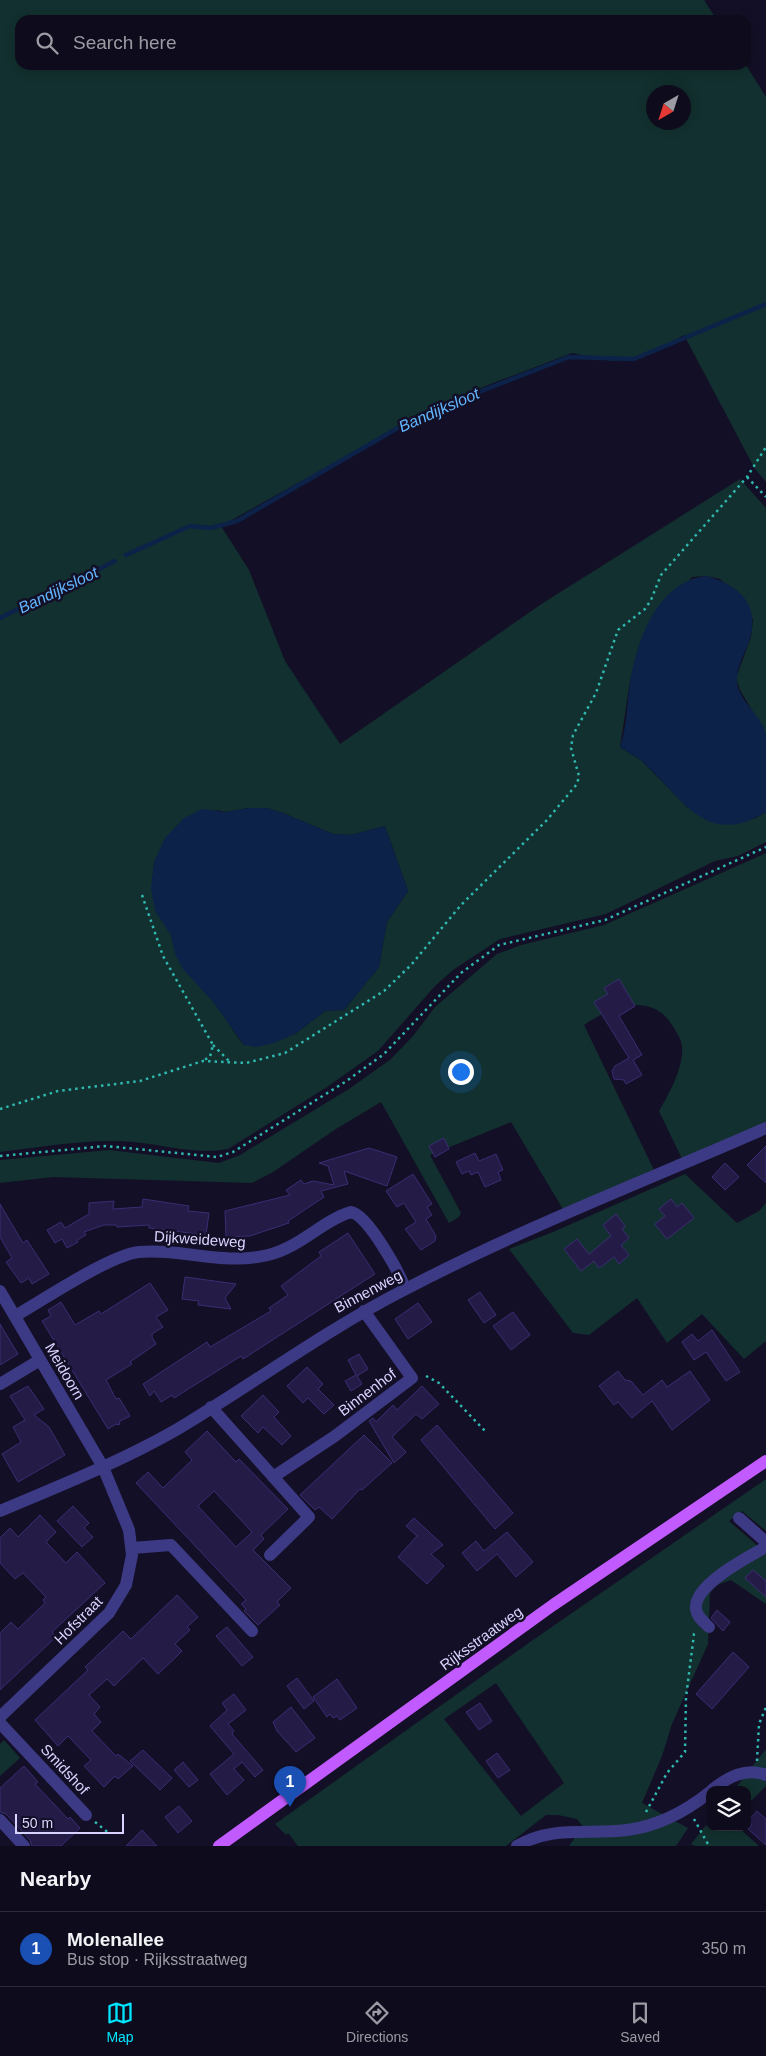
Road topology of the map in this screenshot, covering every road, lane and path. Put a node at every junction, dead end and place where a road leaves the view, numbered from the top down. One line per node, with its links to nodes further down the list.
1 (766, 447): 2 (path)
2 (747, 477): 3 (path); 8 (path)
3 (766, 497)
4 (766, 847): 11 (path)
5 (142, 895): 6 (path)
6 (213, 1045): 7 (path); 8 (path)
7 (203, 1061): 8 (path); 9 (path)
8 (229, 1061)
9 (0, 1109)
10 (766, 1128): 12 (street, Binnenweg)
11 (0, 1156)
12 (405, 1289): 14 (street, Binnenweg); 15 (street, Dijkweideweg)
13 (0, 1291): 15 (street, Meidoorn)
14 (364, 1312): 17 (street, Binnenhof); 19 (street, Binnenweg)
15 (15, 1316): 16 (street, Meidoorn)
16 (40, 1360): 18 (street); 22 (street, Meidoorn)
17 (412, 1378): 20 (path); 23 (street, Binnenhof)
18 (0, 1384)
19 (211, 1407): 22 (street, Binnenweg); 23 (street)
20 (486, 1432)
21 (766, 1461): 44 (main road, Rijksstraatweg)
22 (103, 1467): 24 (street, Binnenweg); 28 (street, Hofstraat)
23 (273, 1477): 29 (street)
24 (0, 1512)
25 (738, 1518): 26 (street)
26 (766, 1542)
27 (766, 1547): 30 (street)
28 (132, 1548): 31 (street); 33 (street, Hofstraat)
29 (270, 1555)
30 (707, 1625): 41 (path)
31 (252, 1631)
32 (766, 1707): 35 (path)
33 (0, 1717)
34 (0, 1723): 39 (street, Smidshof)
35 (761, 1774): 36 (street)
36 (718, 1786)
37 (706, 1795): 38 (street)
38 (690, 1808): 41 (street); 46 (path)
39 (86, 1815): 42 (path, Smidshof)
40 (0, 1820): 43 (street)
41 (640, 1827): 45 (street)
42 (110, 1834)
43 (24, 1846)
44 (219, 1846)
45 (517, 1846)
46 (709, 1846)

